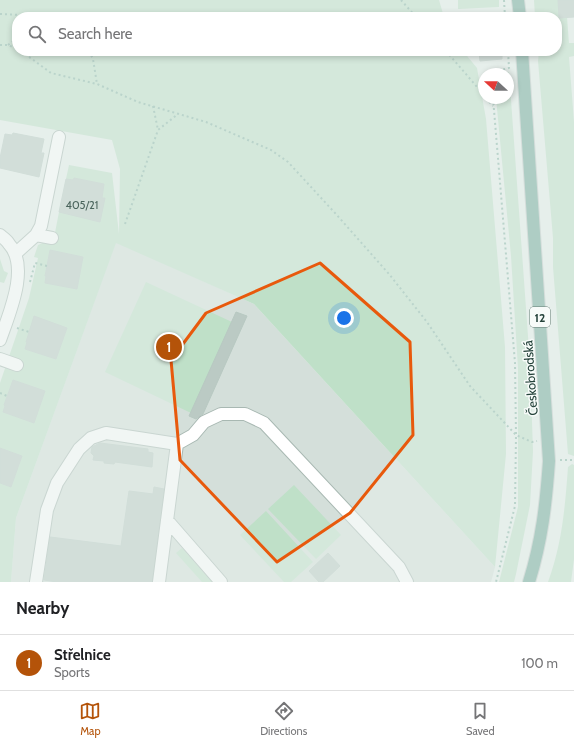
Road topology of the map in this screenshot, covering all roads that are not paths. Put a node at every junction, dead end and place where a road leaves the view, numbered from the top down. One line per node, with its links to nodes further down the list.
1 (518, 0): 2 (main road)
2 (519, 12)
3 (522, 56): 18 (main road, Českobrodská / 12)
4 (59, 137): 6 (street)
5 (0, 235): 8 (street)
6 (36, 235): 7 (street); 8 (street)
7 (52, 238)
8 (15, 254): 9 (street)
9 (0, 340)
10 (0, 359): 11 (street)
11 (17, 365)
12 (177, 444): 13 (street); 14 (street); 17 (street)
13 (167, 520): 15 (street); 16 (street)
14 (36, 582)
15 (159, 582)
16 (222, 582)
17 (407, 582)
18 (529, 582)

